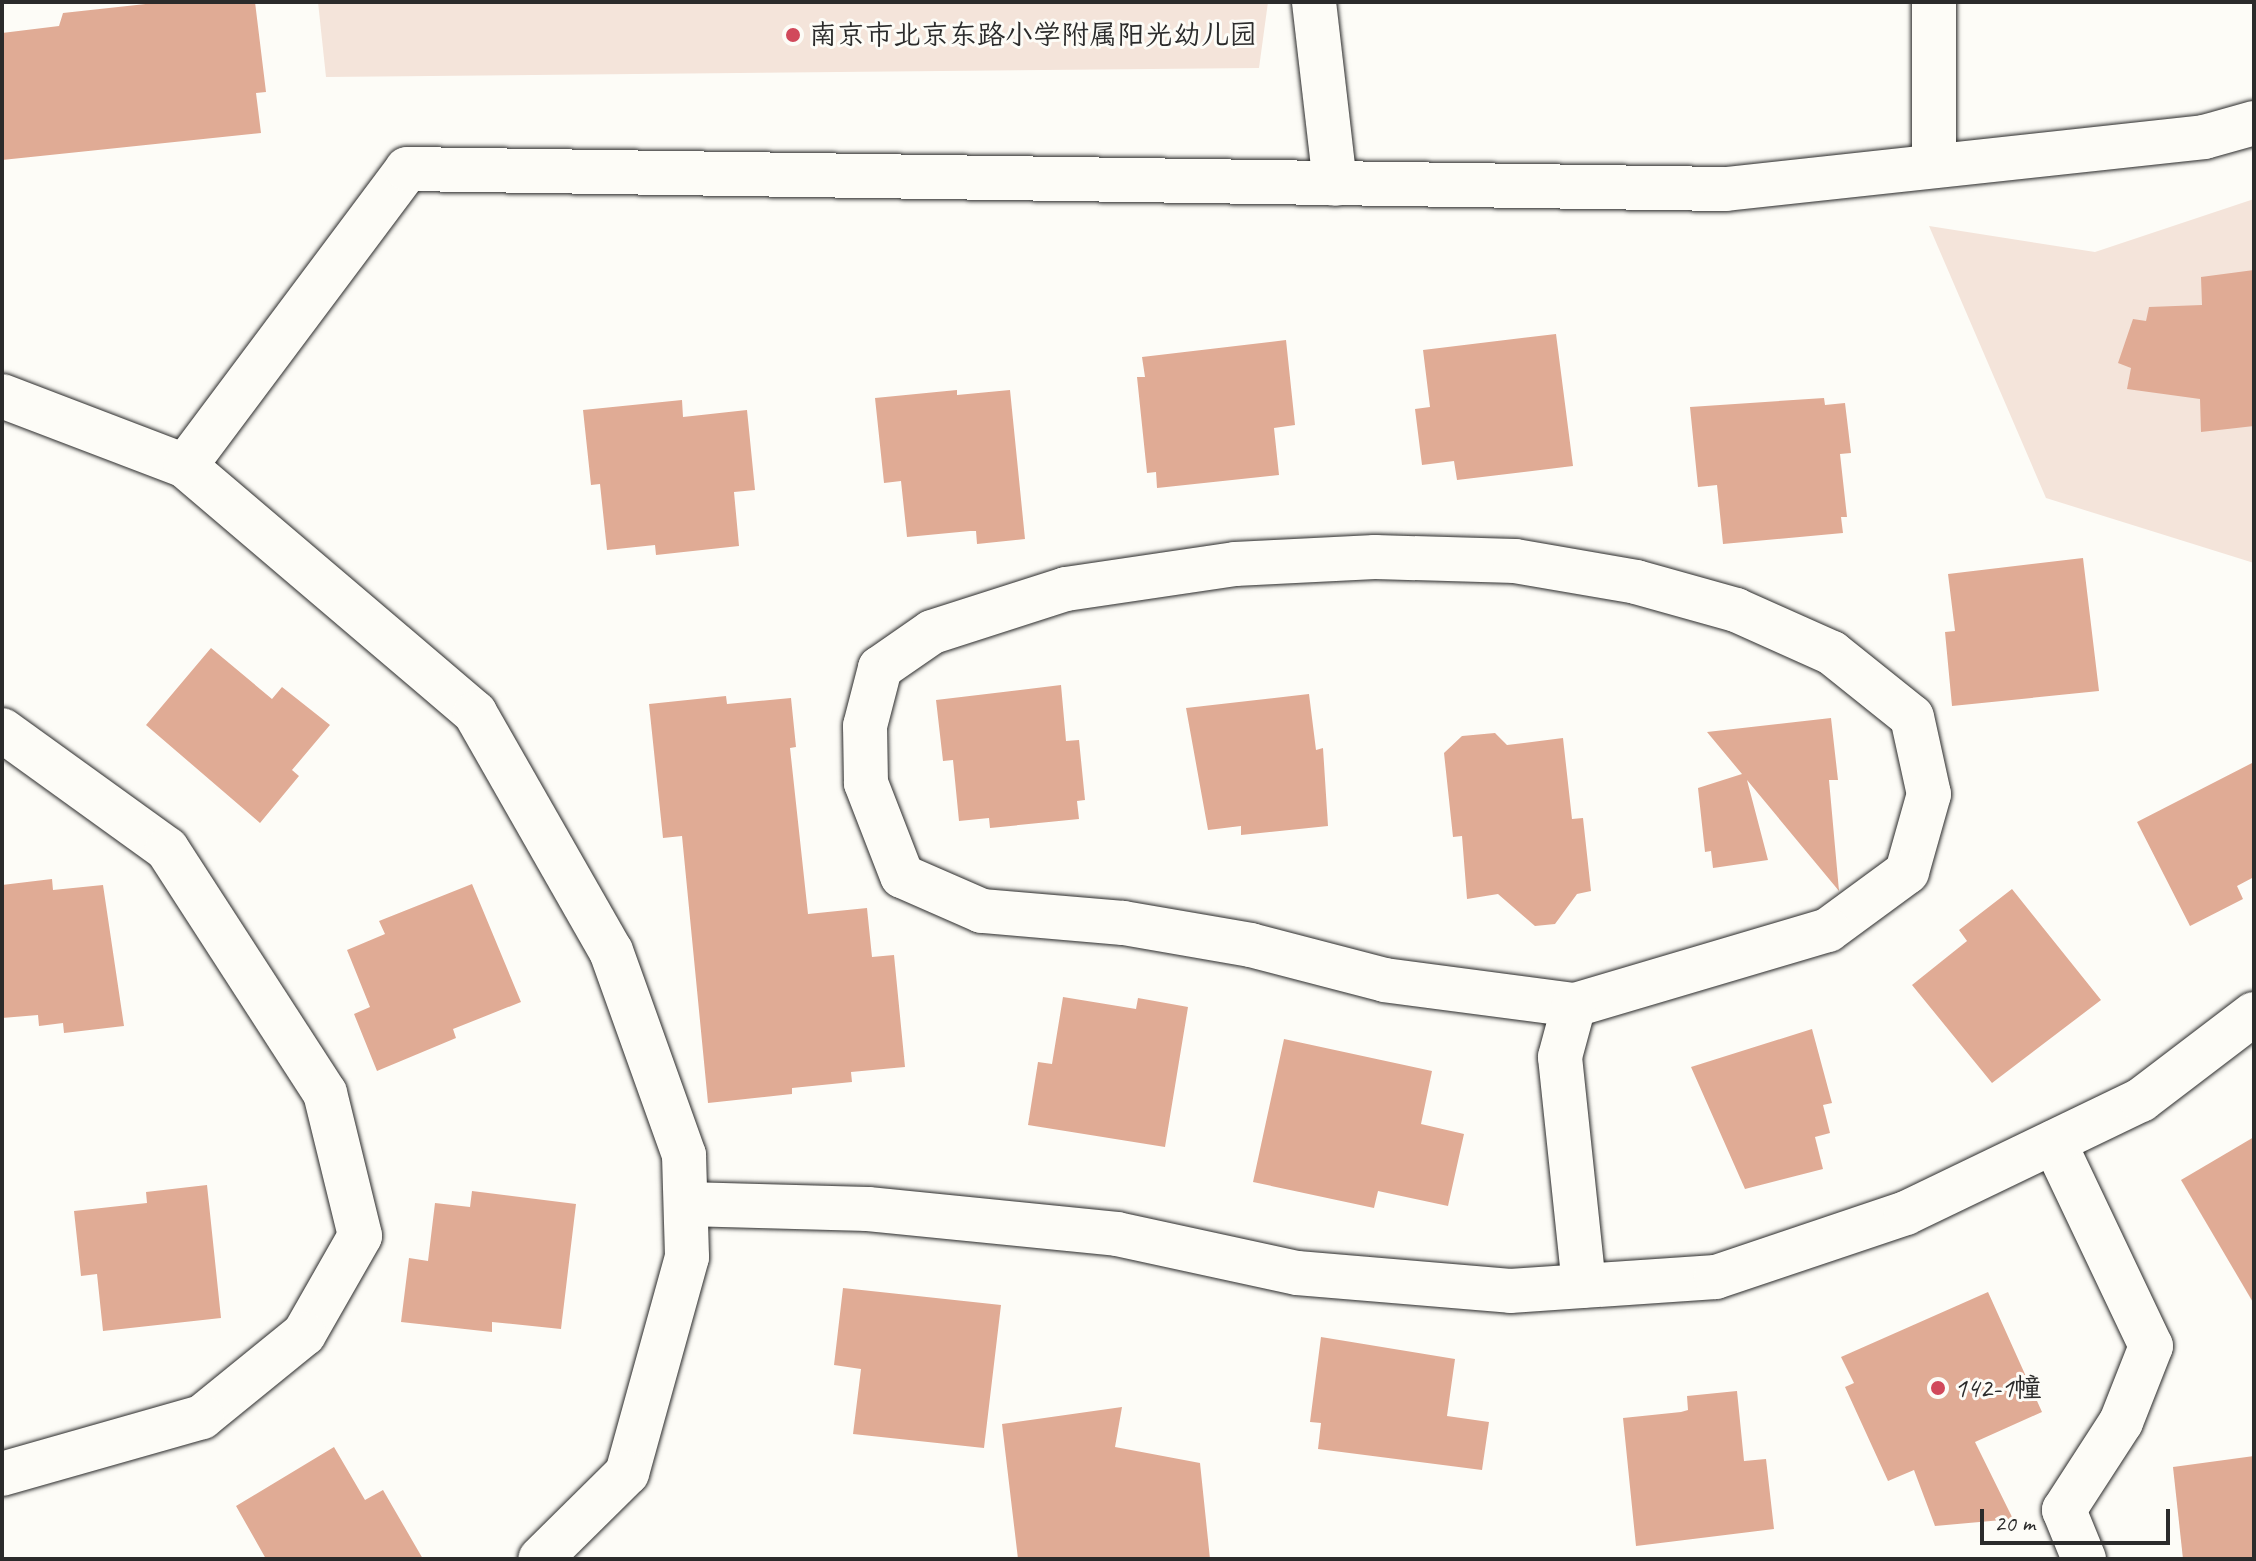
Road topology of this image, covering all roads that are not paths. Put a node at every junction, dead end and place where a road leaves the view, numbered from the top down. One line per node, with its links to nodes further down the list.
1 (1314, 2): 5 (street)
2 (1934, 2): 4 (street)
3 (2254, 123): 4 (street)
4 (1934, 166): 5 (street)
5 (1335, 184): 7 (street)
6 (2, 396): 7 (street)
7 (185, 466): 12 (street)
8 (2, 730): 14 (street)
9 (1574, 1005): 9 (street); 13 (street)
10 (2254, 1014): 11 (street)
11 (2054, 1142): 13 (street); 16 (street)
12 (686, 1204): 13 (street); 15 (street)
13 (1584, 1286)
14 (2, 1474)
15 (540, 1559)
16 (2084, 1559)

